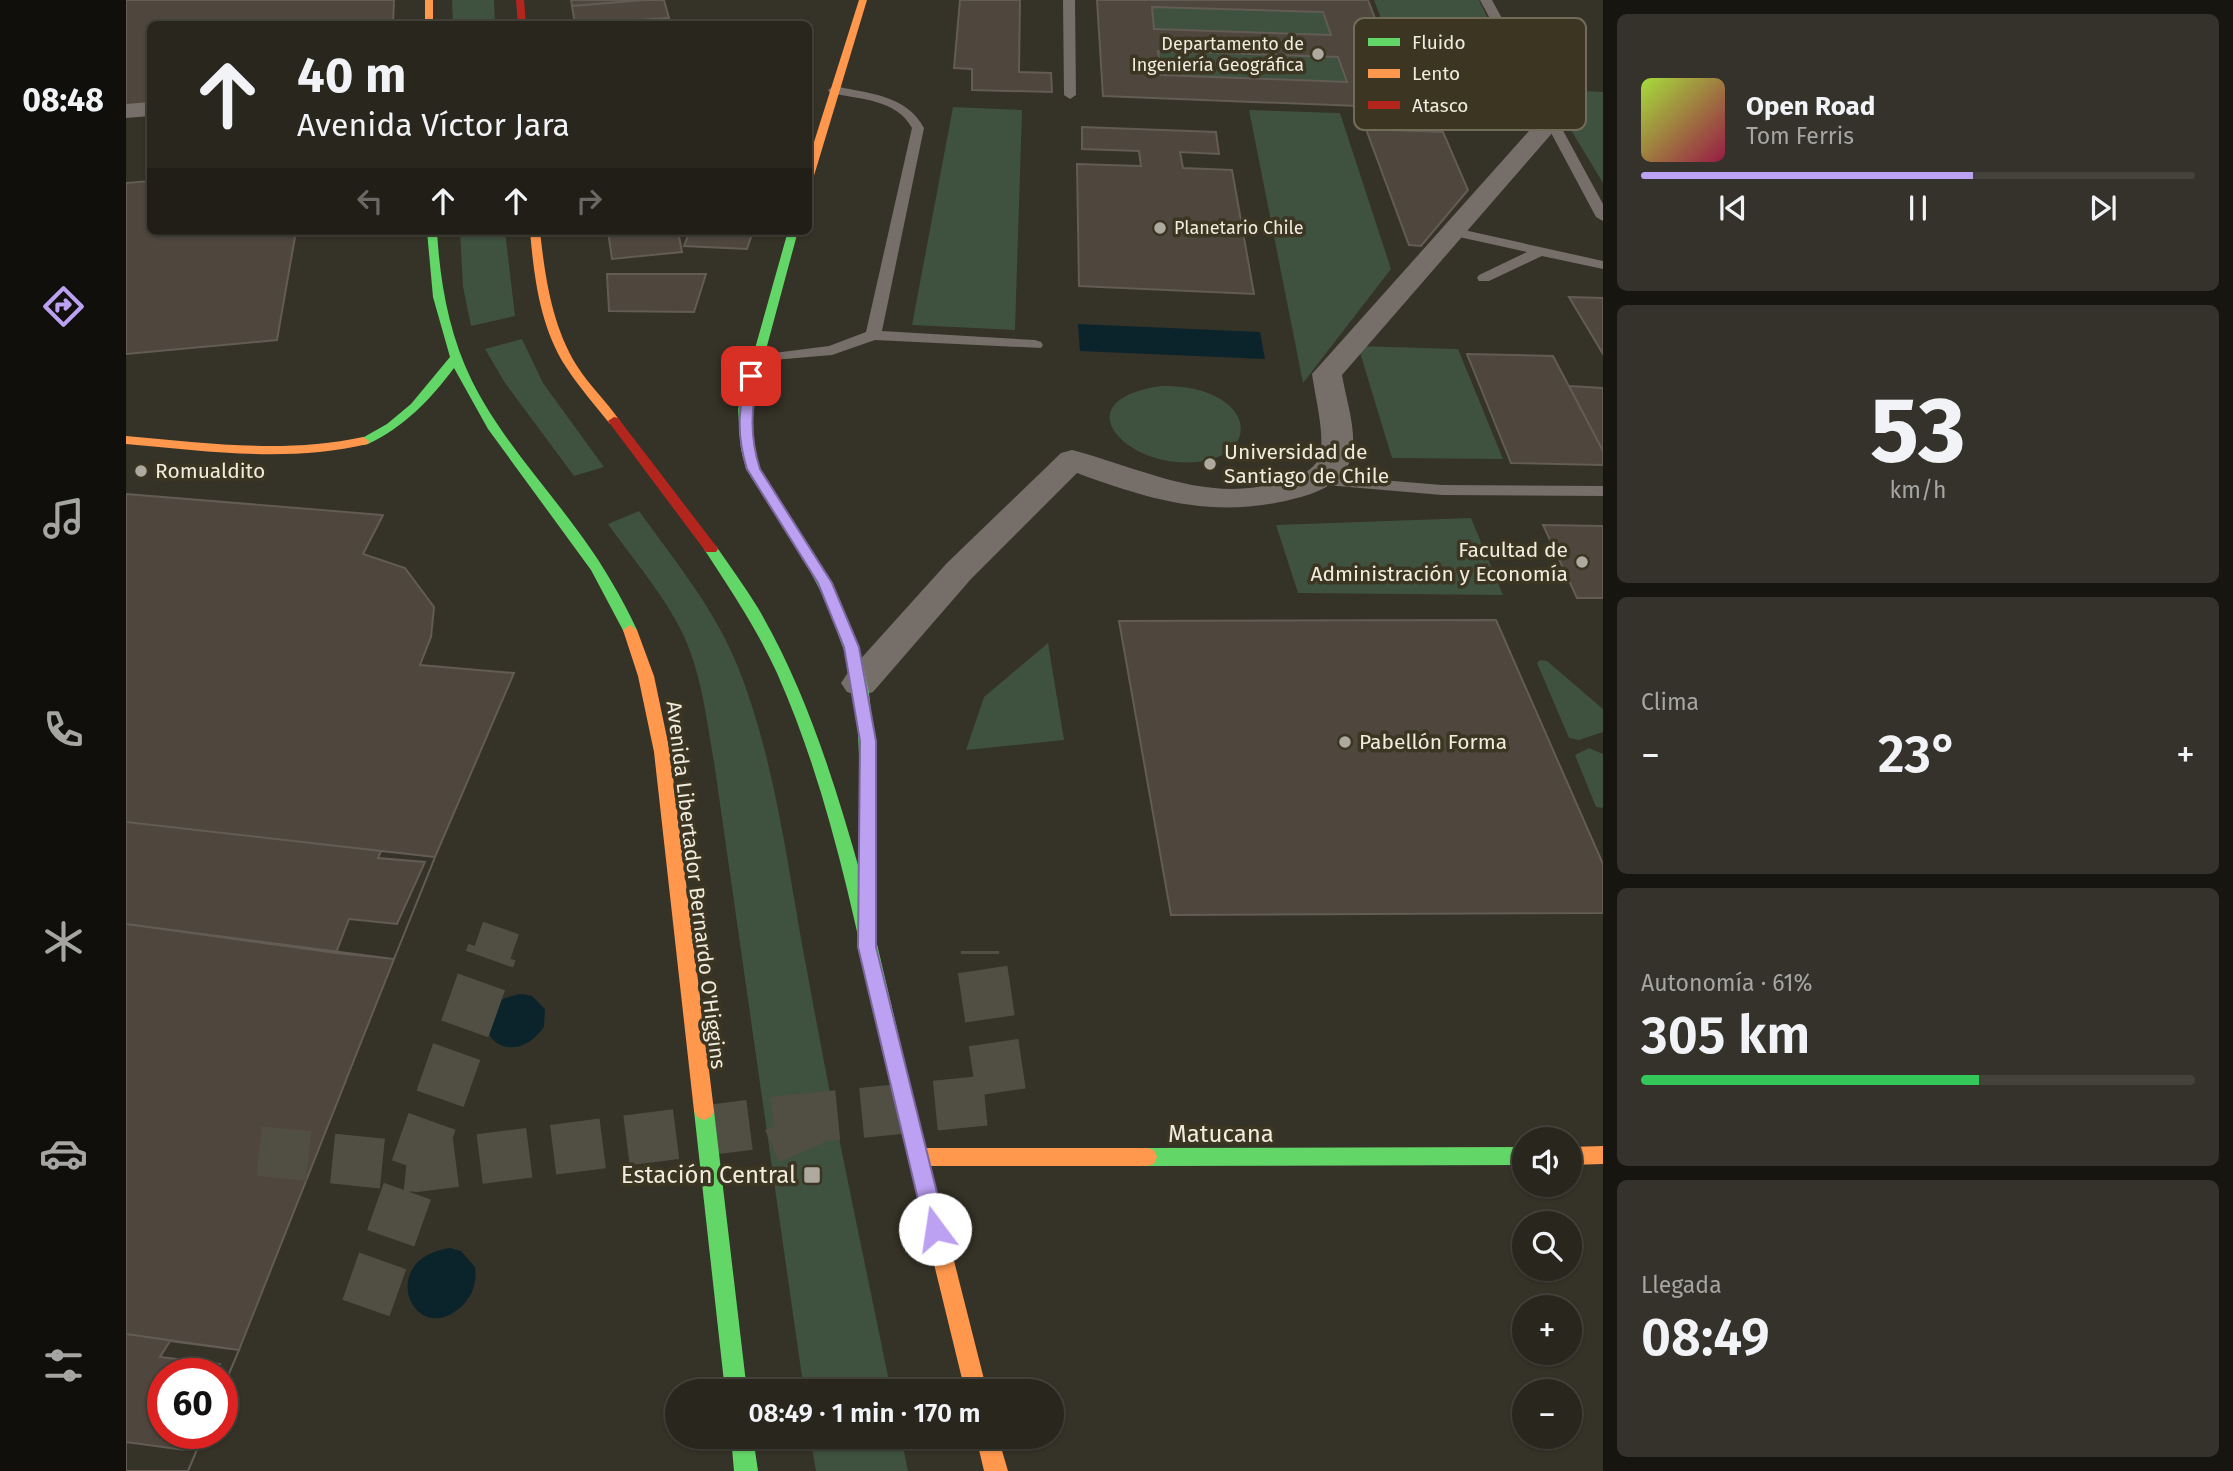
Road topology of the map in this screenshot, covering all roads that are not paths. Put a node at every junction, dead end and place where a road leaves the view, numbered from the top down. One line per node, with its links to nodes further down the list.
1 (429, 0): 7 (main road)
2 (520, 0): 8 (main road)
3 (863, 0): 9 (main road)
4 (1069, 0): 10 (lane)
5 (1486, 0): 6 (lane)
6 (1496, 18)
7 (429, 21)
8 (522, 21)
9 (834, 90): 15 (main road); 24 (lane)
10 (1070, 95)
11 (147, 109): 12 (street)
12 (126, 111)
13 (1543, 130): 17 (street)
14 (1558, 130): 16 (lane)
15 (812, 165)
16 (1603, 217)
17 (1455, 232): 21 (lane); 29 (street)
18 (432, 235): 26 (main road, Avenida Libertador Bernardo O'Higgins)
19 (536, 235): 32 (main road)
20 (792, 235): 27 (main road)
21 (1539, 252): 22 (lane); 23 (lane)
22 (1603, 265)
23 (1484, 278)
24 (873, 335): 25 (lane); 27 (lane)
25 (1035, 345)
26 (455, 358): 28 (main road); 37 (main road, Avenida Libertador Bernardo O'Higgins)
27 (756, 359): 31 (main road)
28 (126, 440)
29 (1320, 480): 30 (lane); 31 (street)
30 (1603, 491)
31 (860, 683): 32 (main road)
32 (867, 947): 36 (main road)
33 (1512, 1156): 36 (main road, Matucana)
34 (1582, 1156): 35 (main road)
35 (1603, 1156)
36 (917, 1157): 38 (main road)
37 (735, 1379)
38 (973, 1379)
39 (743, 1449): 41 (main road)
40 (990, 1449): 42 (main road)
41 (746, 1471)
42 (996, 1471)

